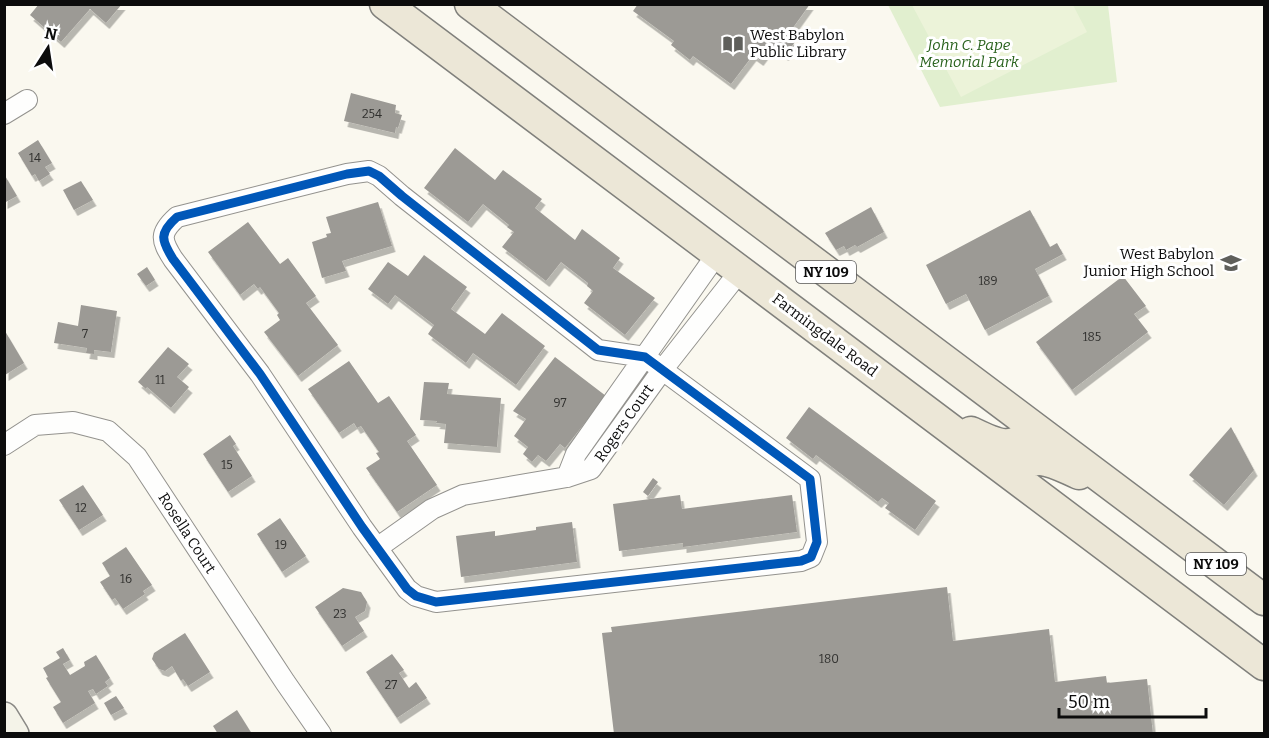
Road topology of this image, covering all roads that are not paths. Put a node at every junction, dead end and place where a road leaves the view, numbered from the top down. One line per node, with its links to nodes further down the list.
1 (386, 4): 5 (main road, Farmingdale Road)
2 (470, 4): 9 (main road, NY 109)
3 (27, 100): 4 (street)
4 (4, 114)
5 (729, 262): 6 (street, Rogers Court); 7 (street, Rogers Court); 8 (main road, Farmingdale Road)
6 (645, 357): 7 (street); 12 (street, Rogers Court); 14 (street)
7 (663, 369): 12 (street, Rogers Court); 14 (street)
8 (930, 414): 9 (main road); 11 (main road, Farmingdale Road)
9 (1037, 431): 13 (main road, NY 109)
10 (4, 445): 19 (street, Rosella Court)
11 (1009, 472): 13 (main road); 16 (main road, Farmingdale Road)
12 (567, 477): 14 (street, Rogers Court)
13 (1115, 490): 15 (main road, NY 109)
14 (377, 548)
15 (1264, 600)
16 (1264, 665)
17 (4, 716): 18 (street)
18 (15, 734)
19 (321, 734)

